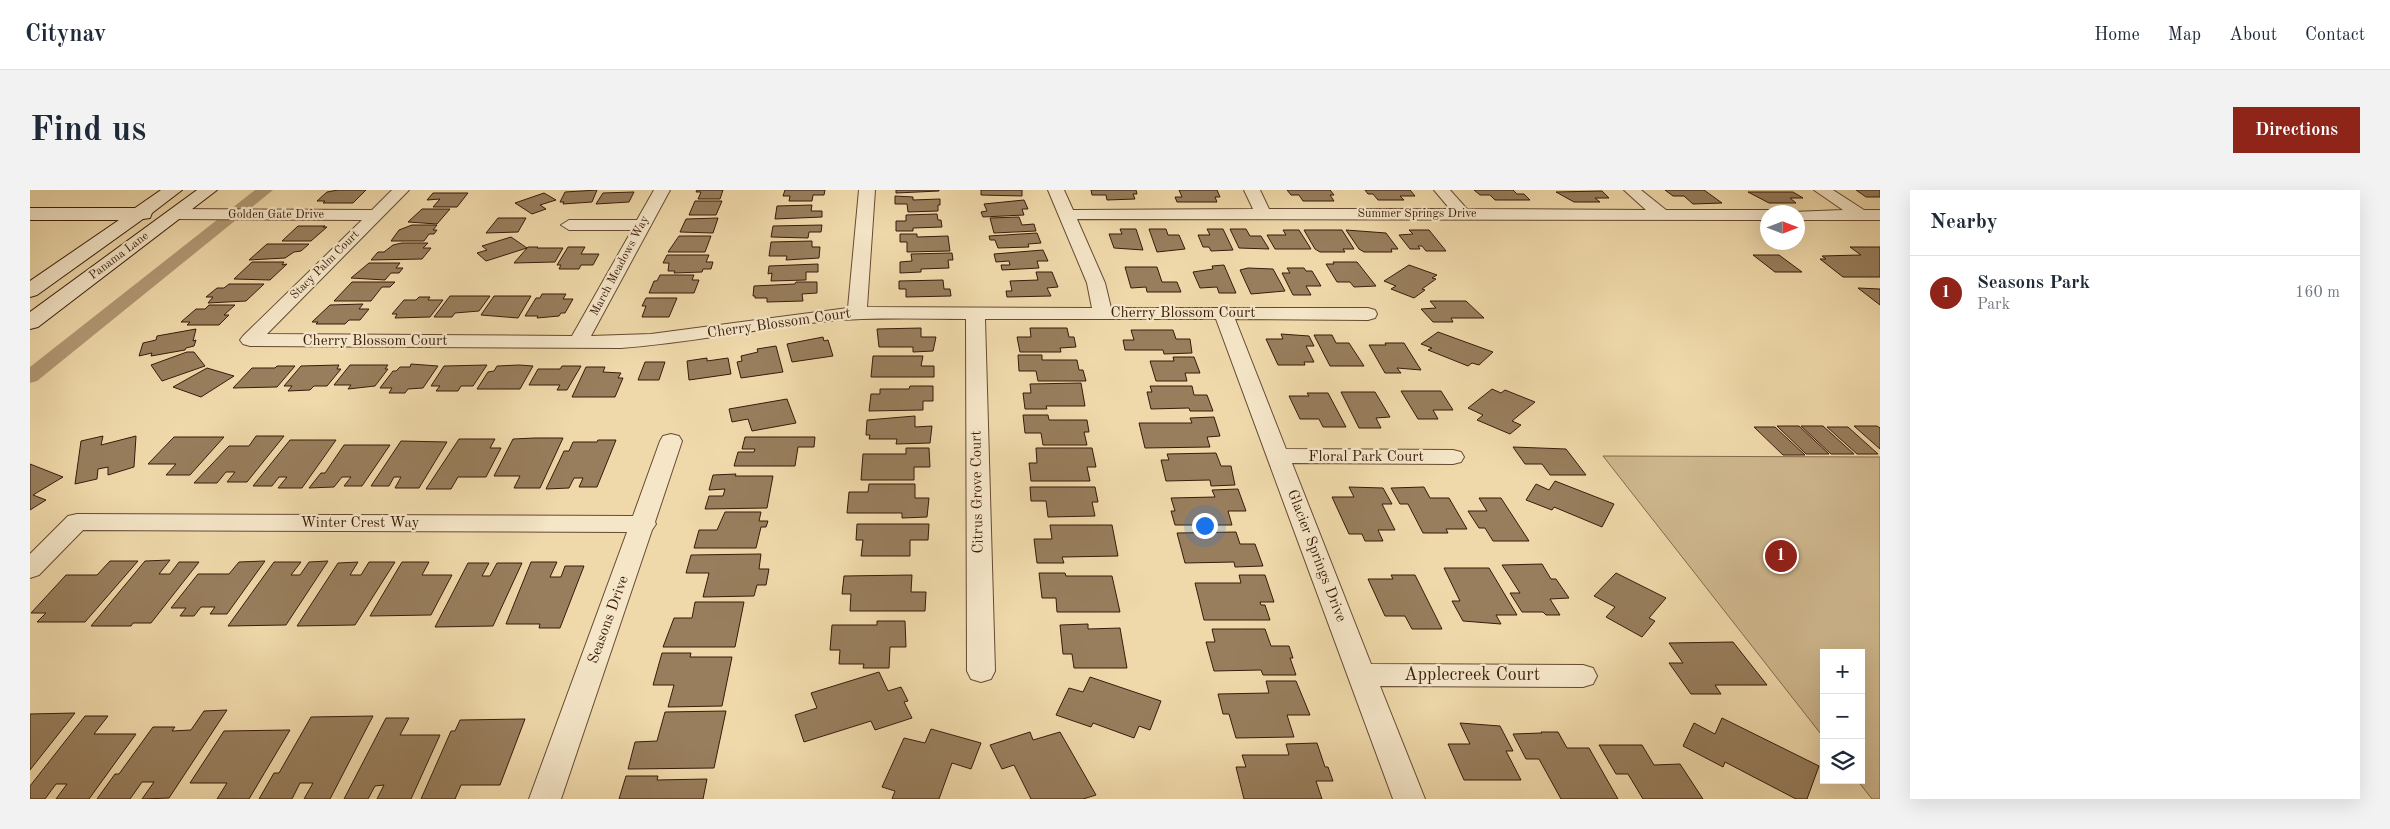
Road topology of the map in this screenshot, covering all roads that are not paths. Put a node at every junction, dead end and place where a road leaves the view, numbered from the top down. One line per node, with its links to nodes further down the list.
1 (173, 190): 12 (main road, Panama Lane)
2 (208, 190): 13 (main road, Panama Lane)
3 (401, 190): 16 (street, Stacy Palm Court)
4 (662, 190): 24 (street, March Meadows Way)
5 (867, 190): 26 (street)
6 (1056, 190): 17 (street)
7 (1252, 190): 14 (street)
8 (1442, 190): 15 (street)
9 (1632, 190): 18 (street)
10 (1822, 190): 21 (street)
11 (30, 214): 12 (main road)
12 (139, 214): 13 (main road); 25 (main road, Panama Lane)
13 (175, 214): 16 (street, Golden Gate Drive); 31 (main road, Panama Lane)
14 (1264, 214): 15 (street, Summer Springs Drive); 17 (street, Summer Springs Drive)
15 (1462, 214): 18 (street, Summer Springs Drive)
16 (376, 215): 32 (street, Stacy Palm Court)
17 (1066, 215): 28 (street)
18 (1662, 215): 19 (street, Summer Springs Drive)
19 (1760, 215)
20 (1805, 215): 21 (street)
21 (1861, 215): 22 (street)
22 (1880, 215)
23 (569, 225): 24 (street)
24 (642, 225): 33 (street, March Meadows Way)
25 (30, 291)
26 (857, 313): 27 (street, Cherry Blossom Court); 33 (street, Cherry Blossom Court)
27 (975, 313): 28 (street, Cherry Blossom Court); 39 (street, Citrus Grove Court)
28 (1103, 313): 29 (street, Cherry Blossom Court)
29 (1223, 314): 30 (street, Cherry Blossom Court); 35 (street, Glacier Springs Drive)
30 (1368, 314)
31 (30, 322)
32 (250, 340): 33 (street, Cherry Blossom Court)
33 (579, 341)
34 (671, 441): 37 (street, Seasons Drive)
35 (1278, 456): 36 (street, Floral Park Court); 40 (street, Glacier Springs Drive)
36 (1453, 457)
37 (644, 524): 38 (street, Winter Crest Way); 42 (street, Seasons Drive)
38 (30, 570)
39 (982, 672)
40 (1362, 675): 41 (street, Applecreek Court); 43 (street, Glacier Springs Drive)
41 (1583, 676)
42 (545, 799)
43 (1409, 799)

